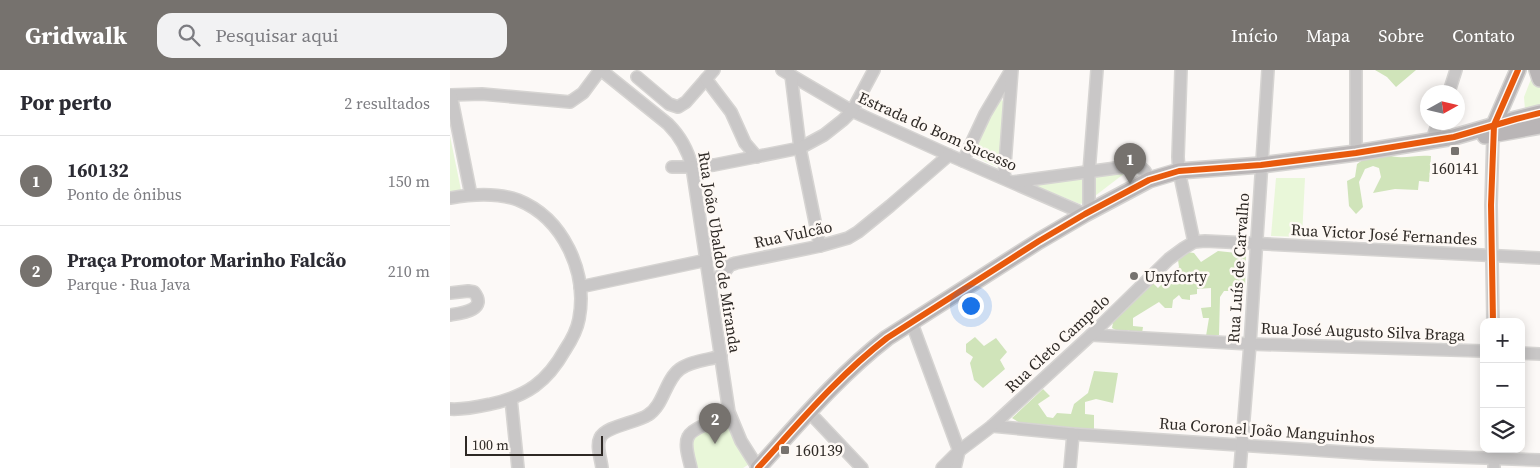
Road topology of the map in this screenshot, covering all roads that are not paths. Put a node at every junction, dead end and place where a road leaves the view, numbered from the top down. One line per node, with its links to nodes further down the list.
1 (601, 70): 16 (street); 30 (street, Rua João Ubaldo de Miranda)
2 (874, 70): 17 (street)
3 (1011, 70): 27 (street); 33 (street)
4 (1097, 70): 32 (street)
5 (1181, 70): 31 (street)
6 (1268, 70): 28 (street, Rua Luís de Carvalho)
7 (1356, 70): 24 (street)
8 (1456, 70): 15 (street)
9 (1518, 70): 21 (main road)
10 (1537, 70): 14 (main road)
11 (786, 73): 17 (street, Estrada do Bom Sucesso); 23 (street)
12 (710, 75): 13 (street); 26 (street)
13 (637, 77)
14 (1540, 78)
15 (1451, 85)
16 (451, 95): 35 (street)
17 (852, 111): 23 (street); 25 (street, Estrada do Bom Sucesso)
18 (1540, 113): 21 (main road)
19 (1540, 126): 21 (main road)
20 (1435, 130): 22 (street)
21 (1493, 130): 22 (main road); 41 (street)
22 (1432, 140): 24 (main road)
23 (800, 148): 26 (street); 40 (street)
24 (1356, 153): 28 (main road)
25 (949, 155): 27 (street, Estrada do Bom Sucesso); 40 (street, Rua Vulcão)
26 (757, 157): 30 (street)
27 (963, 161): 33 (street, Estrada do Bom Sucesso)
28 (1261, 165): 31 (main road); 39 (street, Rua Luís de Carvalho)
29 (672, 167): 30 (street)
30 (692, 167): 43 (street, Rua João Ubaldo de Miranda)
31 (1179, 170): 34 (main road); 38 (street)
32 (1089, 172): 33 (street); 34 (street); 37 (street)
33 (1008, 180): 37 (street, Estrada do Bom Sucesso)
34 (1149, 180): 37 (main road)
35 (472, 195): 36 (street); 45 (street)
36 (450, 198)
37 (1087, 213): 49 (main road)
38 (1194, 242): 39 (street); 50 (street, Rua Cleto Campelo)
39 (1256, 244): 41 (street, Rua Victor José Fernandes); 51 (street, Rua Luís de Carvalho)
40 (820, 246): 44 (street, Rua Vulcão)
41 (1492, 256): 42 (street, Rua Victor José Fernandes); 48 (street)
42 (1540, 258)
43 (707, 260): 44 (street, Rua João Ubaldo de Miranda); 45 (street)
44 (710, 282): 55 (street, Rua João Ubaldo de Miranda)
45 (580, 287): 56 (street)
46 (450, 293): 47 (street)
47 (450, 315)
48 (1493, 318)
49 (911, 321): 58 (main road); 63 (street)
50 (1091, 335): 51 (street, Rua José Augusto Silva Braga); 60 (street, Rua Cleto Campelo)
51 (1250, 344): 52 (street, Rua José Augusto Silva Braga); 62 (street, Rua Luís de Carvalho)
52 (1480, 351)
53 (1525, 353): 54 (street)
54 (1540, 354)
55 (721, 356): 59 (street, Rua João Ubaldo de Miranda); 67 (street)
56 (511, 400): 57 (street); 66 (street)
57 (450, 409)
58 (808, 412): 69 (main road); 70 (street)
59 (730, 417): 68 (street); 69 (street, Rua João Ubaldo de Miranda)
60 (992, 426): 61 (street, Rua Coronel João Manguinhos); 63 (street, Rua Cleto Campelo)
61 (1073, 434): 62 (street, Rua Coronel João Manguinhos); 73 (street)
62 (1241, 444): 64 (street, Rua Coronel João Manguinhos); 74 (street, Rua Luís de Carvalho)
63 (959, 451): 71 (street, Rua Cleto Campelo); 72 (street)
64 (1494, 458): 65 (street, Rua Coronel João Manguinhos)
65 (1540, 460)
66 (518, 468)
67 (602, 468)
68 (691, 468)
69 (758, 468)
70 (862, 468)
71 (942, 468)
72 (955, 468)
73 (1070, 468)
74 (1240, 468)

